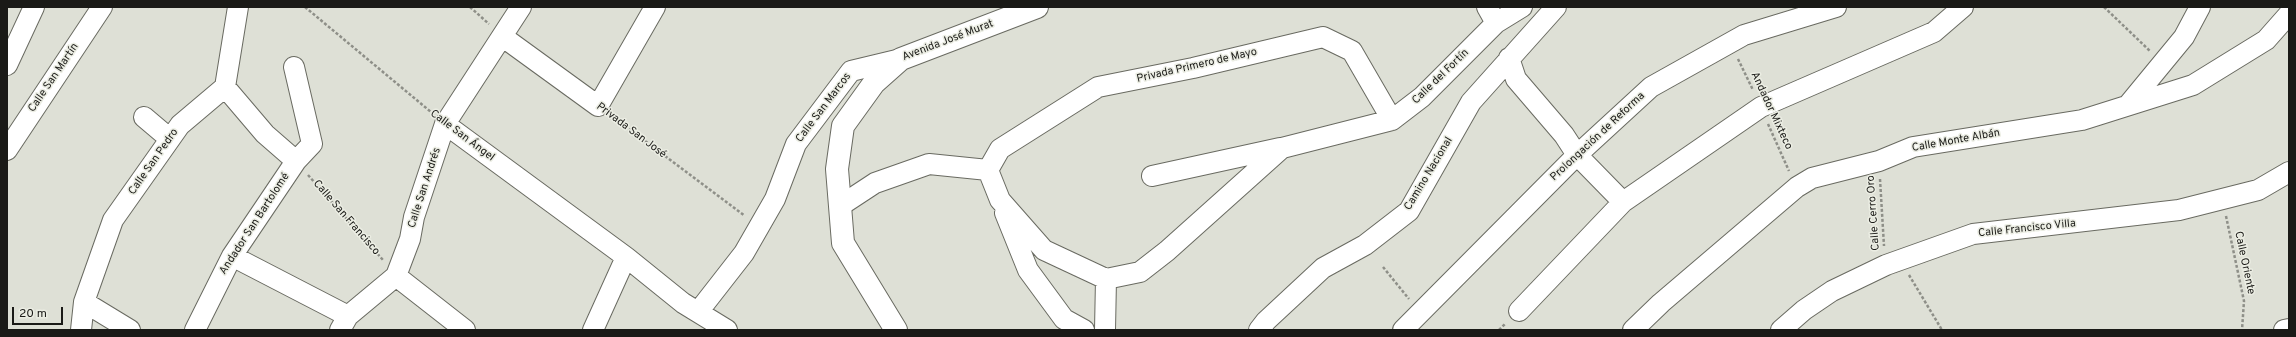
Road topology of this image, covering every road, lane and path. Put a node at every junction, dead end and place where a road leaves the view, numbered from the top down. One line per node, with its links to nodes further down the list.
1 (34, 7): 22 (street)
2 (102, 7): 33 (street, Calle San Martín)
3 (238, 7): 24 (street)
4 (305, 7): 30 (path, Calle San Ángel)
5 (470, 7): 17 (path)
6 (521, 7): 17 (street, Calle San Andrés)
7 (655, 7): 26 (street)
8 (1037, 7): 20 (street, Avenida José Murat)
9 (1522, 7): 16 (street, Calle del Fortín)
10 (1556, 7): 19 (street, Camino Nacional)
11 (1836, 7): 18 (street, Prolongación de Reforma)
12 (1963, 7): 27 (street)
13 (2104, 7): 21 (path)
14 (2200, 7): 21 (street)
15 (2289, 14): 25 (street, Calle Monte Albán)
16 (1492, 15): 29 (street, Calle del Fortín)
17 (503, 37): 26 (street, Privada San José); 30 (street, Calle San Andrés)
18 (1730, 43): 27 (path, Andador Mixteco); 34 (street, Prolongación de Reforma)
19 (1508, 58): 34 (street); 64 (street, Camino Nacional)
20 (901, 59): 44 (street, Avenida José Murat); 45 (street, Calle San Marcos)
21 (2163, 64): 25 (street)
22 (7, 65)
23 (294, 67): 35 (street, Andador San Bartolomé)
24 (225, 87): 31 (street, Calle San Pedro); 35 (street)
25 (2128, 105): 36 (street, Calle Monte Albán)
26 (598, 106): 45 (path, Privada San José)
27 (1761, 107): 40 (path, Andador Mixteco); 43 (street)
28 (144, 117): 31 (street)
29 (1392, 120): 32 (street, Calle del Fortín); 37 (street, Privada Primero de Mayo)
30 (445, 124): 47 (street, Calle San Ángel); 49 (street, Calle San Andrés)
31 (170, 139): 51 (street, Calle San Pedro)
32 (1282, 148): 39 (street, Calle del Fortín); 50 (street, Calle del Fortín)
33 (7, 150)
34 (1577, 155): 43 (street); 65 (street, Prolongación de Reforma)
35 (296, 161): 46 (street, Andador San Bartolomé); 49 (path, Calle San Francisco)
36 (1879, 161): 40 (street, Calle Monte Albán); 48 (path, Calle Cerro Oro)
37 (988, 170): 41 (street); 44 (street)
38 (2289, 172): 42 (street, Calle Francisco Villa)
39 (1152, 176)
40 (1797, 188): 66 (street, Calle Monte Albán)
41 (1000, 200): 50 (street); 62 (street)
42 (2223, 200): 48 (street, Calle Francisco Villa); 69 (path, Calle Oriente)
43 (1623, 202): 52 (street)
44 (840, 206): 61 (street, Avenida José Murat)
45 (759, 227): 53 (street, Calle San Marcos)
46 (232, 256): 54 (street); 57 (street, Andador San Bartolomé)
47 (626, 257): 53 (street); 59 (street)
48 (1893, 263): 67 (street, Calle Francisco Villa); 68 (path)
49 (396, 276): 54 (street, Calle San Andrés); 58 (street)
50 (1106, 279): 63 (street)
51 (84, 302): 55 (street, Calle San Pedro); 56 (street)
52 (1519, 311)
53 (698, 312): 60 (street)
54 (344, 323)
55 (81, 330)
56 (130, 330)
57 (195, 330)
58 (465, 330)
59 (593, 330)
60 (727, 330)
61 (896, 330)
62 (1084, 330)
63 (1105, 330)
64 (1259, 330)
65 (1403, 330)
66 (1633, 330)
67 (1781, 330)
68 (1942, 330)
69 (2242, 330)
70 (2284, 330): 71 (street)
71 (2289, 330)

